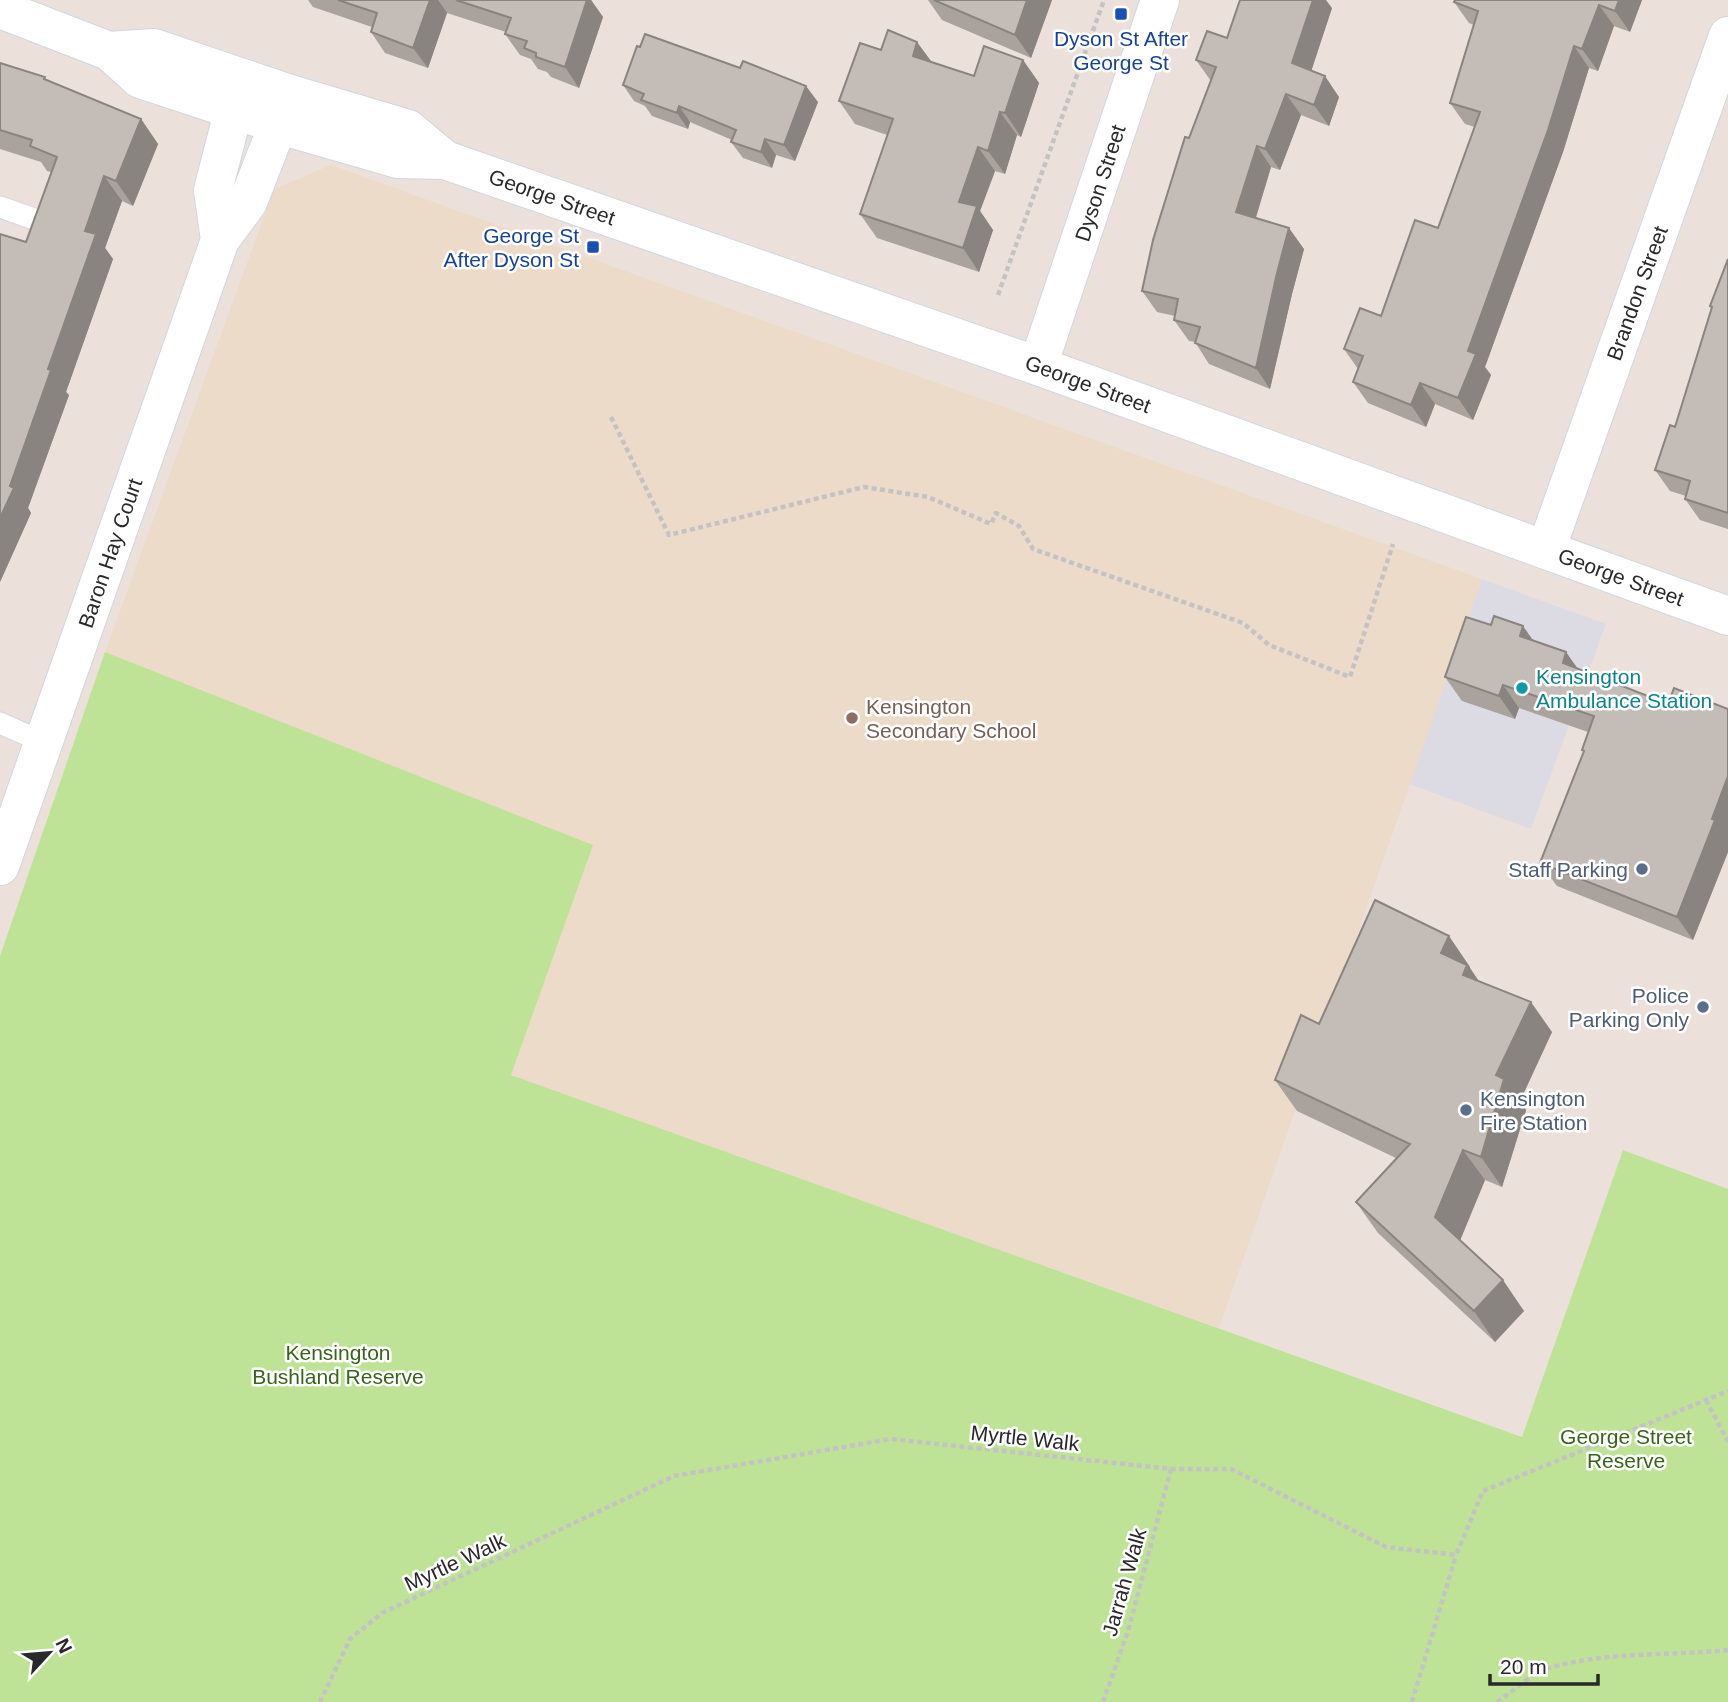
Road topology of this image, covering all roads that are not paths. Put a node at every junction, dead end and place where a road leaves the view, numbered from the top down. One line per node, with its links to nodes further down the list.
1 (1160, 0): 9 (street, Dyson Street)
2 (0, 9): 4 (street, George Street)
3 (1728, 36): 10 (street, Brandon Street)
4 (240, 94): 5 (street, George Street); 8 (street, Baron Hay Court)
5 (285, 110): 8 (street, Baron Hay Court); 9 (street, George Street)
6 (0, 207): 7 (lane)
7 (40, 221)
8 (220, 240): 13 (street, Baron Hay Court)
9 (1038, 366): 10 (street, George Street)
10 (1546, 550): 11 (street, George Street)
11 (1728, 616)
12 (0, 723): 13 (lane)
13 (43, 742): 14 (street, Baron Hay Court)
14 (0, 866)

